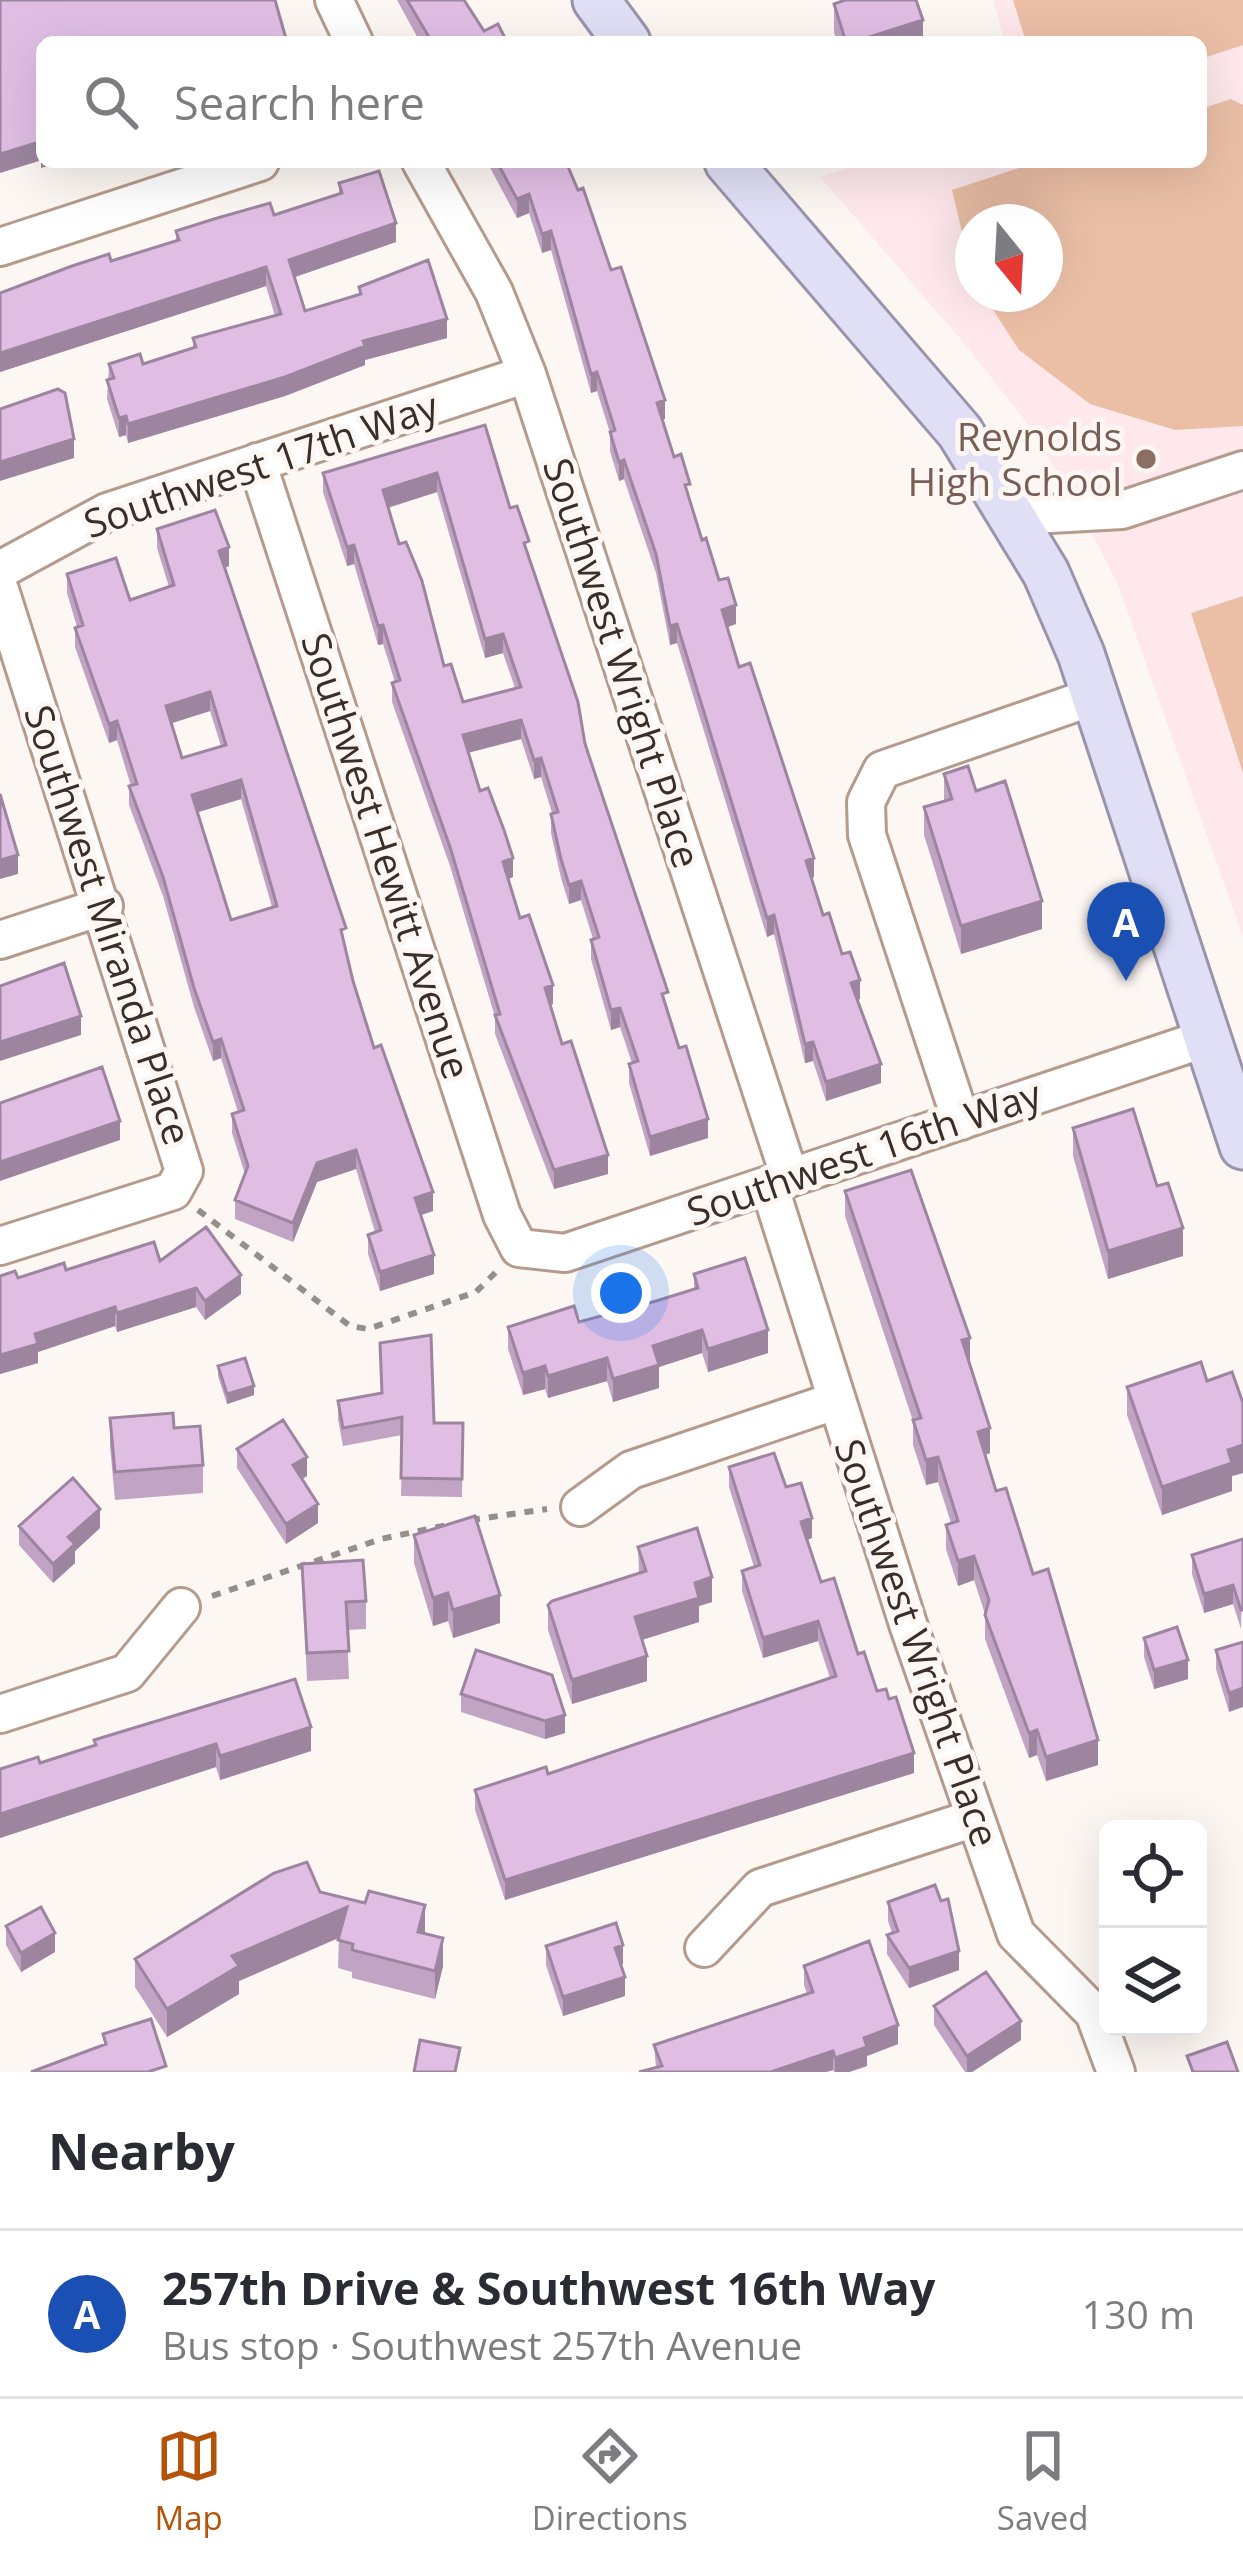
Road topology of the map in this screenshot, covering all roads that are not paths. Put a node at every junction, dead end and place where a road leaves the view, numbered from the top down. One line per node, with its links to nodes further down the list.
1 (334, 0): 3 (street)
2 (596, 0): 4 (main road)
3 (351, 36)
4 (622, 36)
5 (242, 168): 8 (street)
6 (424, 168): 9 (street, Southwest Wright Place)
7 (733, 168): 12 (main road)
8 (0, 247)
9 (527, 374): 10 (street, Southwest 17th Way); 21 (street, Southwest Wright Place)
10 (257, 462): 13 (street, Southwest 17th Way); 23 (street, Southwest Hewitt Avenue)
11 (1243, 470): 12 (street)
12 (1014, 516): 15 (main road)
13 (0, 570)
14 (0, 590): 16 (street, Southwest Miranda Place)
15 (1095, 696): 18 (main road); 19 (street)
16 (104, 906): 17 (street); 22 (street, Southwest Miranda Place)
17 (0, 940)
18 (1225, 1032): 19 (street, Southwest 16th Way); 20 (main road)
19 (961, 1121): 21 (street, Southwest 16th Way)
20 (1243, 1146)
21 (780, 1181): 23 (street, Southwest 16th Way); 24 (street, Southwest Wright Place)
22 (0, 1246)
23 (519, 1248)
24 (835, 1401): 25 (street); 28 (street, Southwest Wright Place)
25 (580, 1507)
26 (181, 1606): 27 (street)
27 (0, 1714)
28 (975, 1818): 29 (street); 30 (street, Southwest Wright Place)
29 (704, 1948)
30 (1116, 2072)

